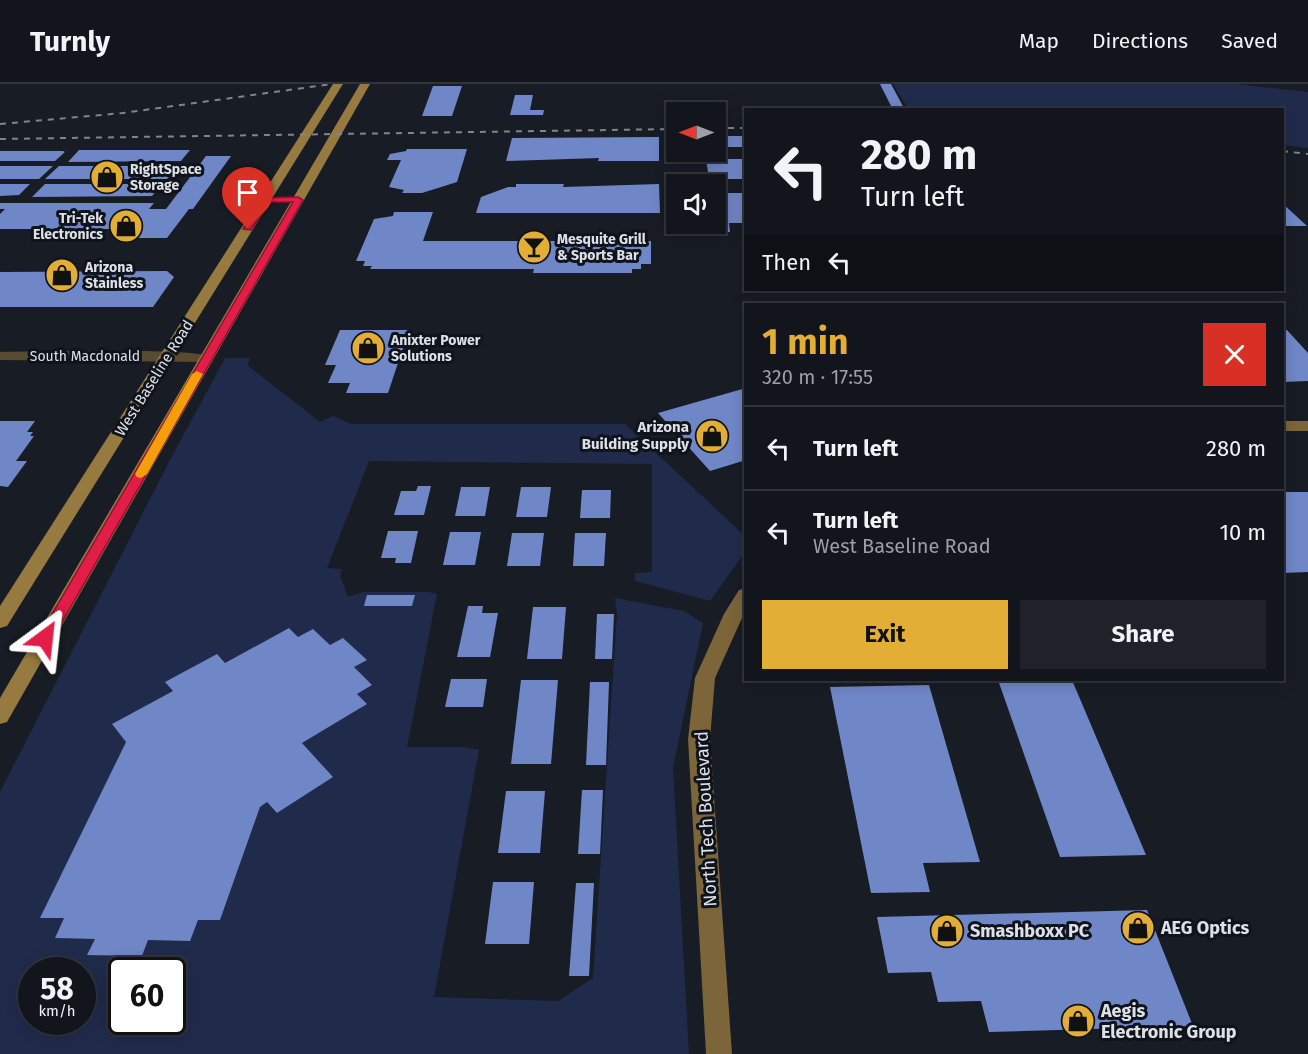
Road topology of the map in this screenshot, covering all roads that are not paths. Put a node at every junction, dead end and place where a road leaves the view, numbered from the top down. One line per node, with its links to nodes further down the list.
1 (338, 84): 3 (main road, West Baseline Road)
2 (365, 84): 3 (main road, West Baseline Road)
3 (282, 200): 5 (main road, West Baseline Road); 6 (main road, West Baseline Road)
4 (0, 356): 5 (street, South Macdonald)
5 (168, 356): 6 (street, South Macdonald); 10 (main road, West Baseline Road)
6 (206, 358): 11 (main road, West Baseline Road)
7 (1284, 426): 8 (street)
8 (1308, 426)
9 (744, 597): 12 (street, North Tech Boulevard)
10 (0, 621)
11 (0, 716)
12 (719, 1054)

